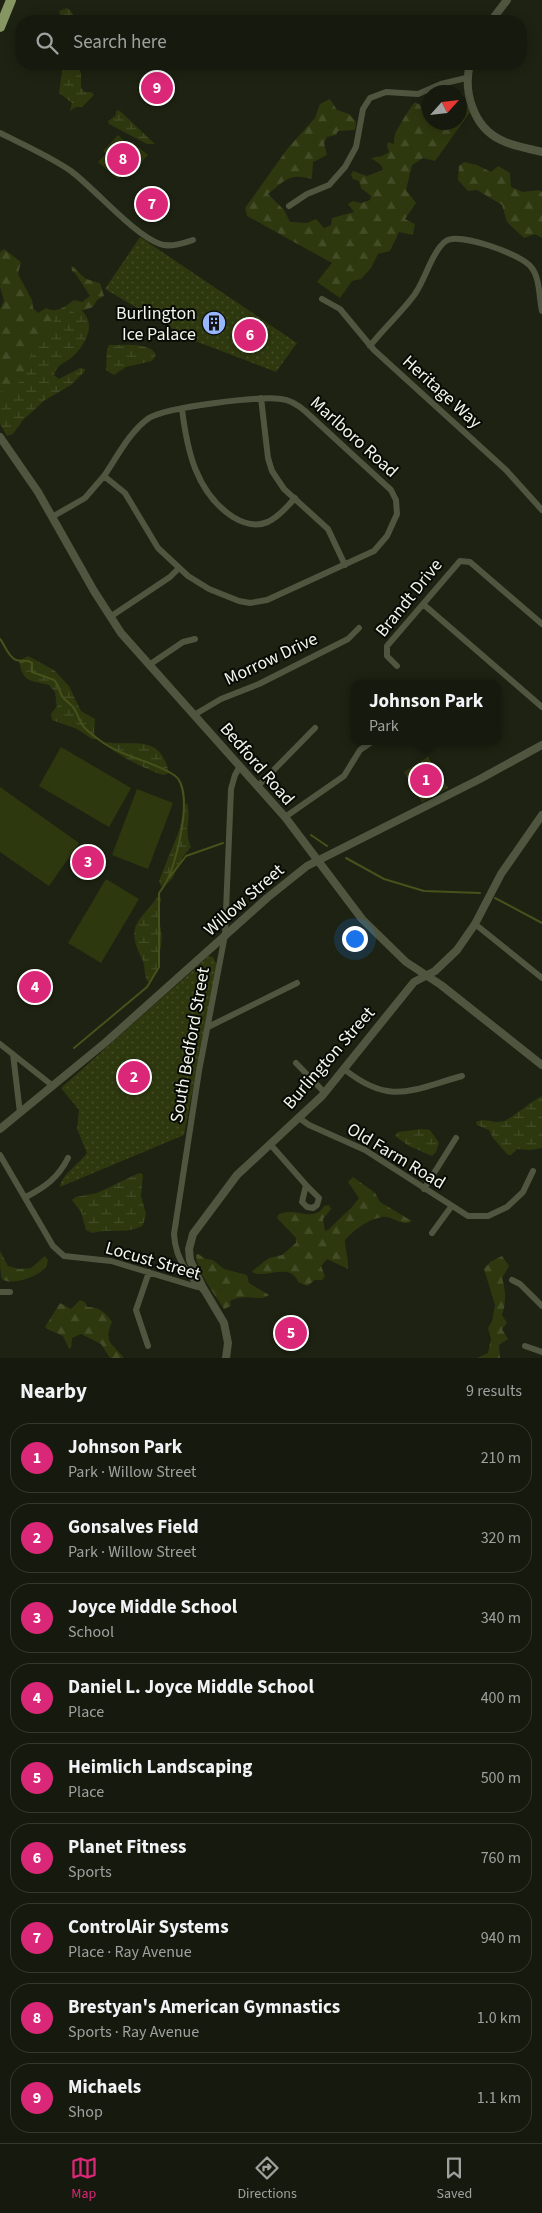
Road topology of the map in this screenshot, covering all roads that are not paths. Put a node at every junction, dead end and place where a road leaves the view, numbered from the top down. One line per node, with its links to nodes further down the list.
1 (11, 0): 4 (highway)
2 (507, 0): 3 (street)
3 (495, 15)
4 (0, 27)
5 (468, 70): 6 (street)
6 (466, 78): 8 (street); 9 (street)
7 (0, 133): 10 (street)
8 (542, 152)
9 (289, 206)
10 (193, 240)
11 (322, 299): 13 (street, Heritage Way)
12 (542, 311): 13 (street)
13 (370, 346): 19 (street, Heritage Way)
14 (261, 398): 15 (street, Marlboro Road); 18 (street); 21 (street, Marlboro Road)
15 (182, 409): 17 (street, Marlboro Road); 18 (street)
16 (0, 437): 20 (street, Bedford Road)
17 (104, 476): 20 (street, Marlboro Road); 22 (street, Marlboro Road)
18 (294, 498): 21 (street)
19 (542, 510)
20 (52, 517): 24 (street, Bedford Road)
21 (345, 565): 22 (street, Marlboro Road)
22 (178, 569): 24 (street)
23 (423, 604): 25 (street, Brandt Drive); 29 (street, Brandt Drive); 30 (street)
24 (110, 617): 28 (street, Bedford Road)
25 (542, 624)
26 (359, 628): 31 (street, Morrow Drive)
27 (195, 639): 28 (street)
28 (149, 665): 31 (street, Bedford Road)
29 (397, 666)
30 (542, 707)
31 (194, 715): 35 (street, Bedford Road)
32 (315, 728): 36 (street)
33 (367, 745): 38 (street)
34 (542, 745): 39 (street, Willow Street)
35 (240, 766): 36 (street, Bedford Road); 41 (street, South Bedford Street)
36 (258, 786): 38 (street, Bedford Road)
37 (542, 815): 40 (street, Burlington Street)
38 (285, 817): 39 (street, Bedford Road)
39 (317, 861): 41 (street, Willow Street); 42 (street, Bedford Road)
40 (476, 924): 42 (street, Burlington Street); 43 (street)
41 (225, 935): 45 (street, South Bedford Street); 52 (street, Willow Street)
42 (426, 975): 49 (street, Bedford Road); 50 (street, Burlington Street)
43 (542, 978)
44 (297, 983): 45 (street)
45 (208, 1027): 71 (street, South Bedford Street)
46 (0, 1044): 47 (street)
47 (13, 1054): 52 (street); 54 (street)
48 (296, 1063): 53 (street)
49 (542, 1065)
50 (344, 1069): 51 (street); 53 (street, Burlington Street)
51 (462, 1076)
52 (53, 1086): 54 (street, Willow Street)
53 (324, 1092): 55 (street, Burlington Street)
54 (20, 1113): 56 (street, Willow Street)
55 (300, 1118): 58 (street, Burlington Street); 63 (street, Old Farm Road)
56 (0, 1129)
57 (456, 1138): 63 (street)
58 (270, 1144): 62 (street); 71 (street, Burlington Street)
59 (0, 1155): 64 (street, Locust Street)
60 (68, 1158): 64 (street)
61 (534, 1171): 65 (street, Old Farm Road)
62 (306, 1185)
63 (424, 1189): 65 (street, Old Farm Road)
64 (26, 1197): 67 (street, Locust Street)
65 (451, 1207): 66 (street, Old Farm Road)
66 (432, 1233)
67 (149, 1272): 71 (street, Locust Street); 73 (street)
68 (512, 1280): 72 (street)
69 (0, 1292): 70 (street)
70 (10, 1292)
71 (205, 1292): 76 (street, Burlington Street)
72 (542, 1306)
73 (148, 1346)
74 (525, 1346): 75 (street)
75 (542, 1352)
76 (226, 1358)

